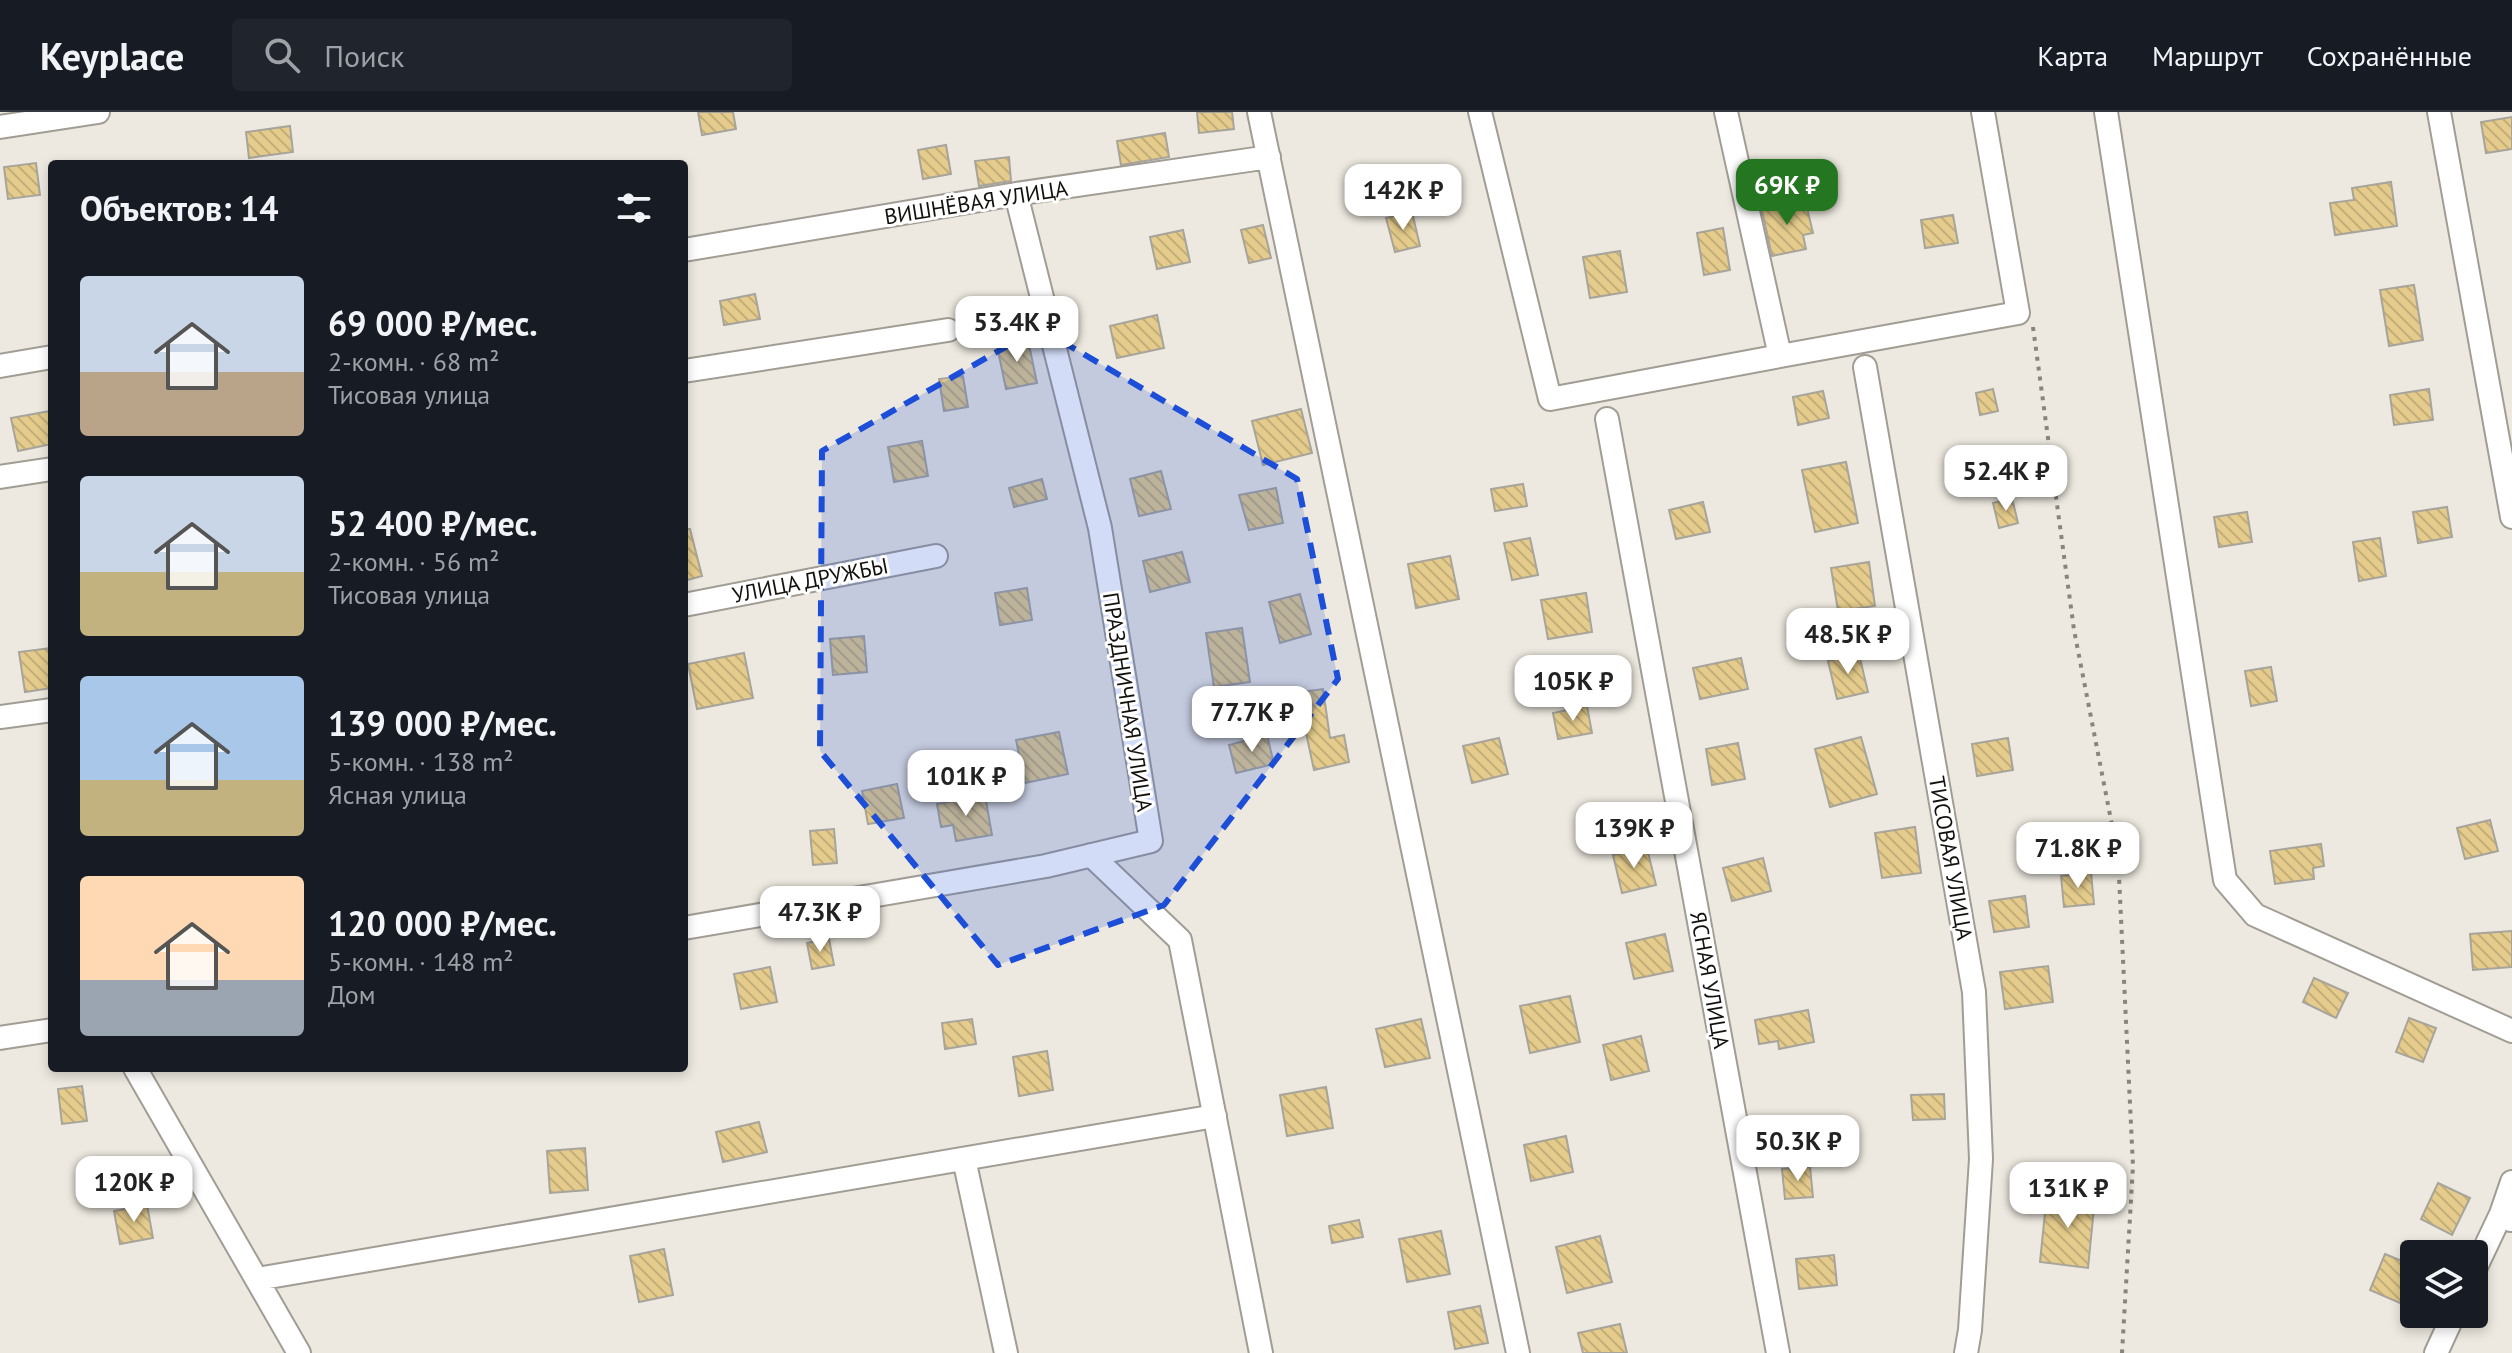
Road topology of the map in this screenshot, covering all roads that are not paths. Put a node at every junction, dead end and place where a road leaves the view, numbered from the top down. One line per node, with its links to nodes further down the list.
1 (98, 112): 8 (street)
2 (1259, 112): 9 (street)
3 (1480, 112): 13 (street)
4 (1726, 112): 13 (street)
5 (1983, 112): 13 (street)
6 (2106, 112): 29 (street)
7 (2439, 112): 21 (street)
8 (0, 127)
9 (1269, 157): 10 (street, ВИШНЁВАЯ УЛИЦА); 42 (street)
10 (1016, 194): 11 (street, ВИШНЁВАЯ УЛИЦА); 26 (street, ПРАЗДНИЧНАЯ УЛИЦА)
11 (688, 249)
12 (948, 330): 17 (street)
13 (1780, 356)
14 (48, 358): 15 (street)
15 (0, 366)
16 (1865, 367): 44 (street, ТИСОВАЯ УЛИЦА)
17 (688, 370)
18 (1607, 419): 43 (street, ЯСНАЯ УЛИЦА)
19 (48, 470): 20 (street)
20 (0, 477)
21 (2512, 517)
22 (936, 556): 23 (street, УЛИЦА ДРУЖБЫ)
23 (688, 604)
24 (48, 711): 25 (street)
25 (0, 717)
26 (1091, 855): 27 (street, ПРАЗДНИЧНАЯ УЛИЦА); 32 (street)
27 (688, 927)
28 (48, 1031): 30 (street)
29 (2512, 1031)
30 (0, 1038)
31 (137, 1072): 37 (street)
32 (1215, 1116): 33 (street); 41 (street)
33 (964, 1159): 37 (street); 40 (street)
34 (2512, 1182): 35 (street)
35 (2506, 1217): 36 (street)
36 (2488, 1247)
37 (257, 1279): 39 (street)
38 (2448, 1328): 45 (street)
39 (299, 1353)
40 (1006, 1353)
41 (1261, 1353)
42 (1518, 1353)
43 (1778, 1353)
44 (1966, 1353)
45 (2436, 1353)

